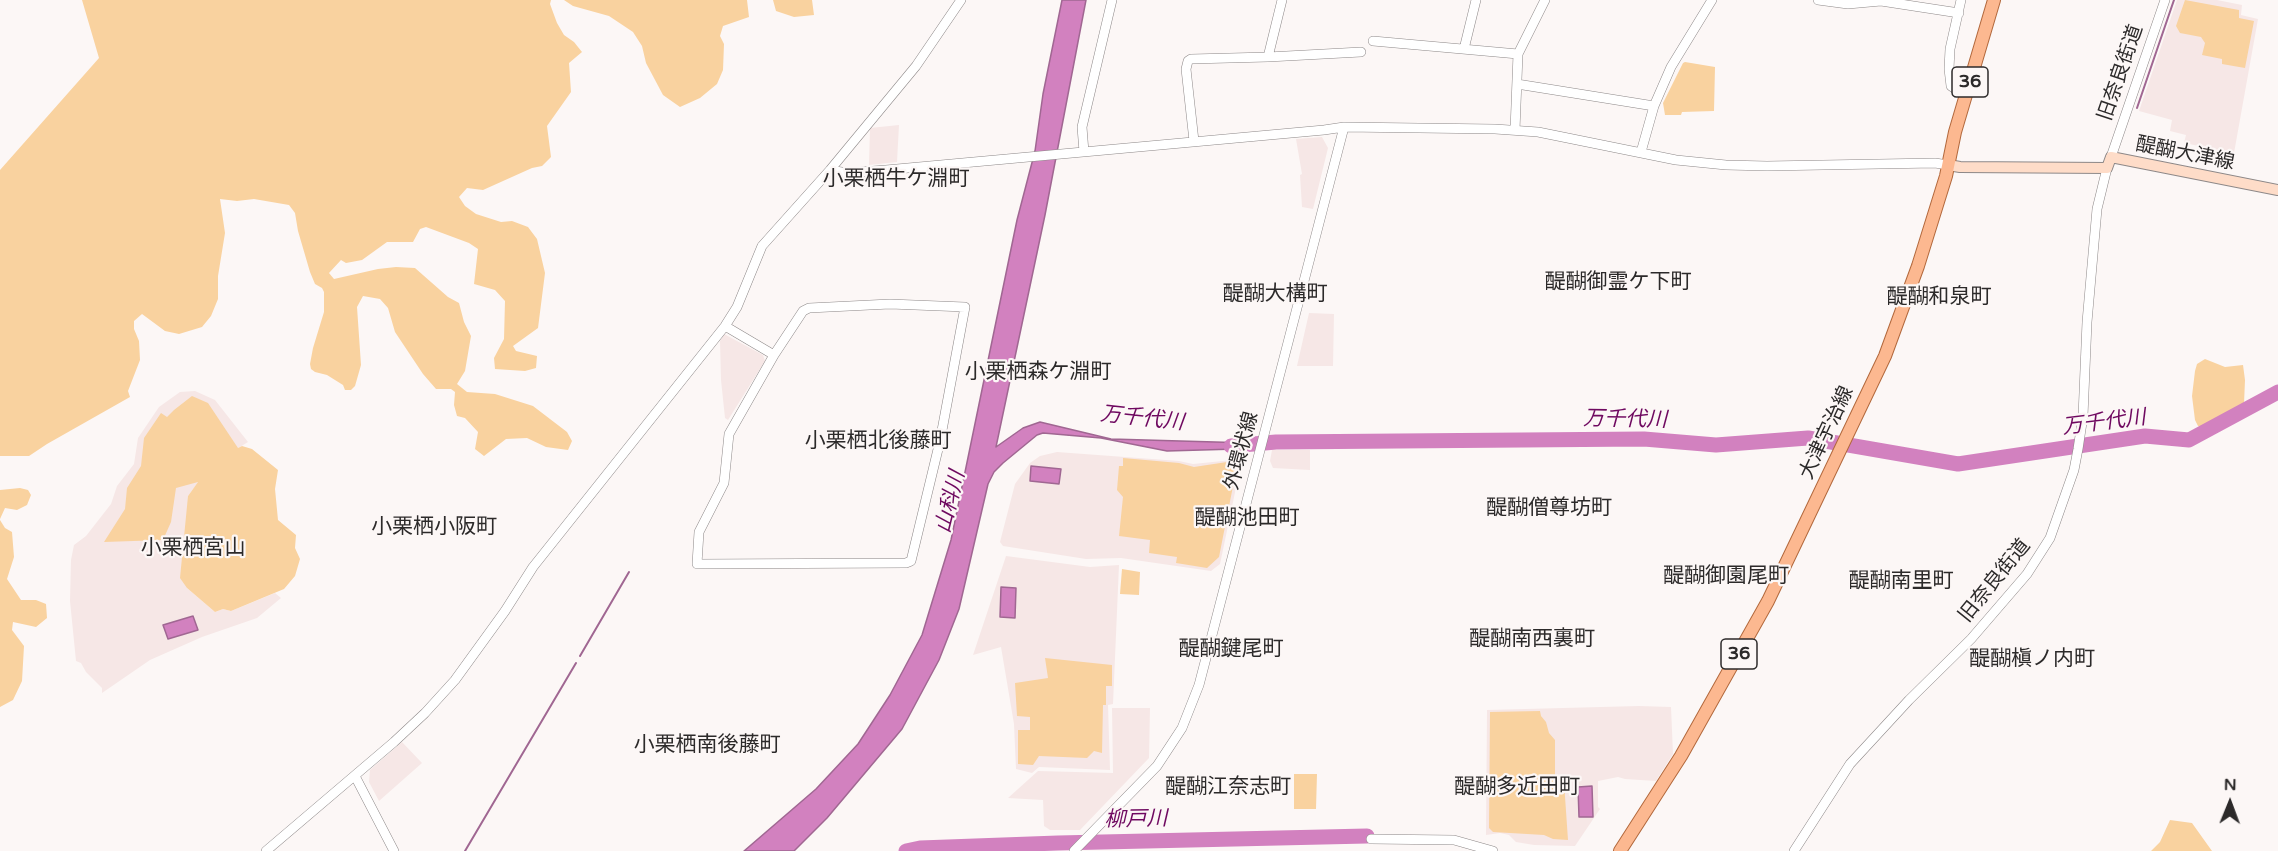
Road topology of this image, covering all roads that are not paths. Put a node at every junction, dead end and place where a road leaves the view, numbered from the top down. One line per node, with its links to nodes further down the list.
1 (961, 0): 27 (street)
2 (1112, 0): 23 (street)
3 (1282, 0): 16 (street)
4 (1476, 0): 13 (street)
5 (1545, 0): 15 (street)
6 (1712, 0): 19 (street)
7 (1818, 0): 11 (street)
8 (1961, 0): 11 (street)
9 (1994, 0): 18 (main road, 大津宇治線 / 36)
10 (2165, 0): 25 (street, 旧奈良街道)
11 (1959, 13): 18 (street)
12 (1373, 41): 13 (street)
13 (1464, 49): 15 (street)
14 (1361, 52): 16 (street)
15 (1518, 54): 17 (street)
16 (1268, 57): 22 (street)
17 (1517, 84): 19 (street); 21 (street)
18 (1966, 96): 26 (main road, 大津宇治線 / 36)
19 (1654, 106): 24 (street)
20 (1344, 127): 21 (street); 22 (street); 33 (street, 外環状線)
21 (1515, 130): 24 (street)
22 (1194, 141): 23 (street)
23 (1084, 152): 27 (street)
24 (1641, 152): 26 (street)
25 (2109, 162): 26 (main road, 醍醐大津線); 28 (main road, 醍醐大津線); 38 (street, 旧奈良街道)
26 (1948, 165): 37 (main road, 大津宇治線 / 36)
27 (830, 170): 29 (street)
28 (2278, 190)
29 (725, 326): 30 (street); 31 (street)
30 (774, 355): 30 (street)
31 (355, 776): 34 (street); 35 (street)
32 (1371, 839): 36 (street)
33 (1077, 848)
34 (266, 851)
35 (394, 851)
36 (1493, 851)
37 (1620, 851)
38 (1794, 851)

